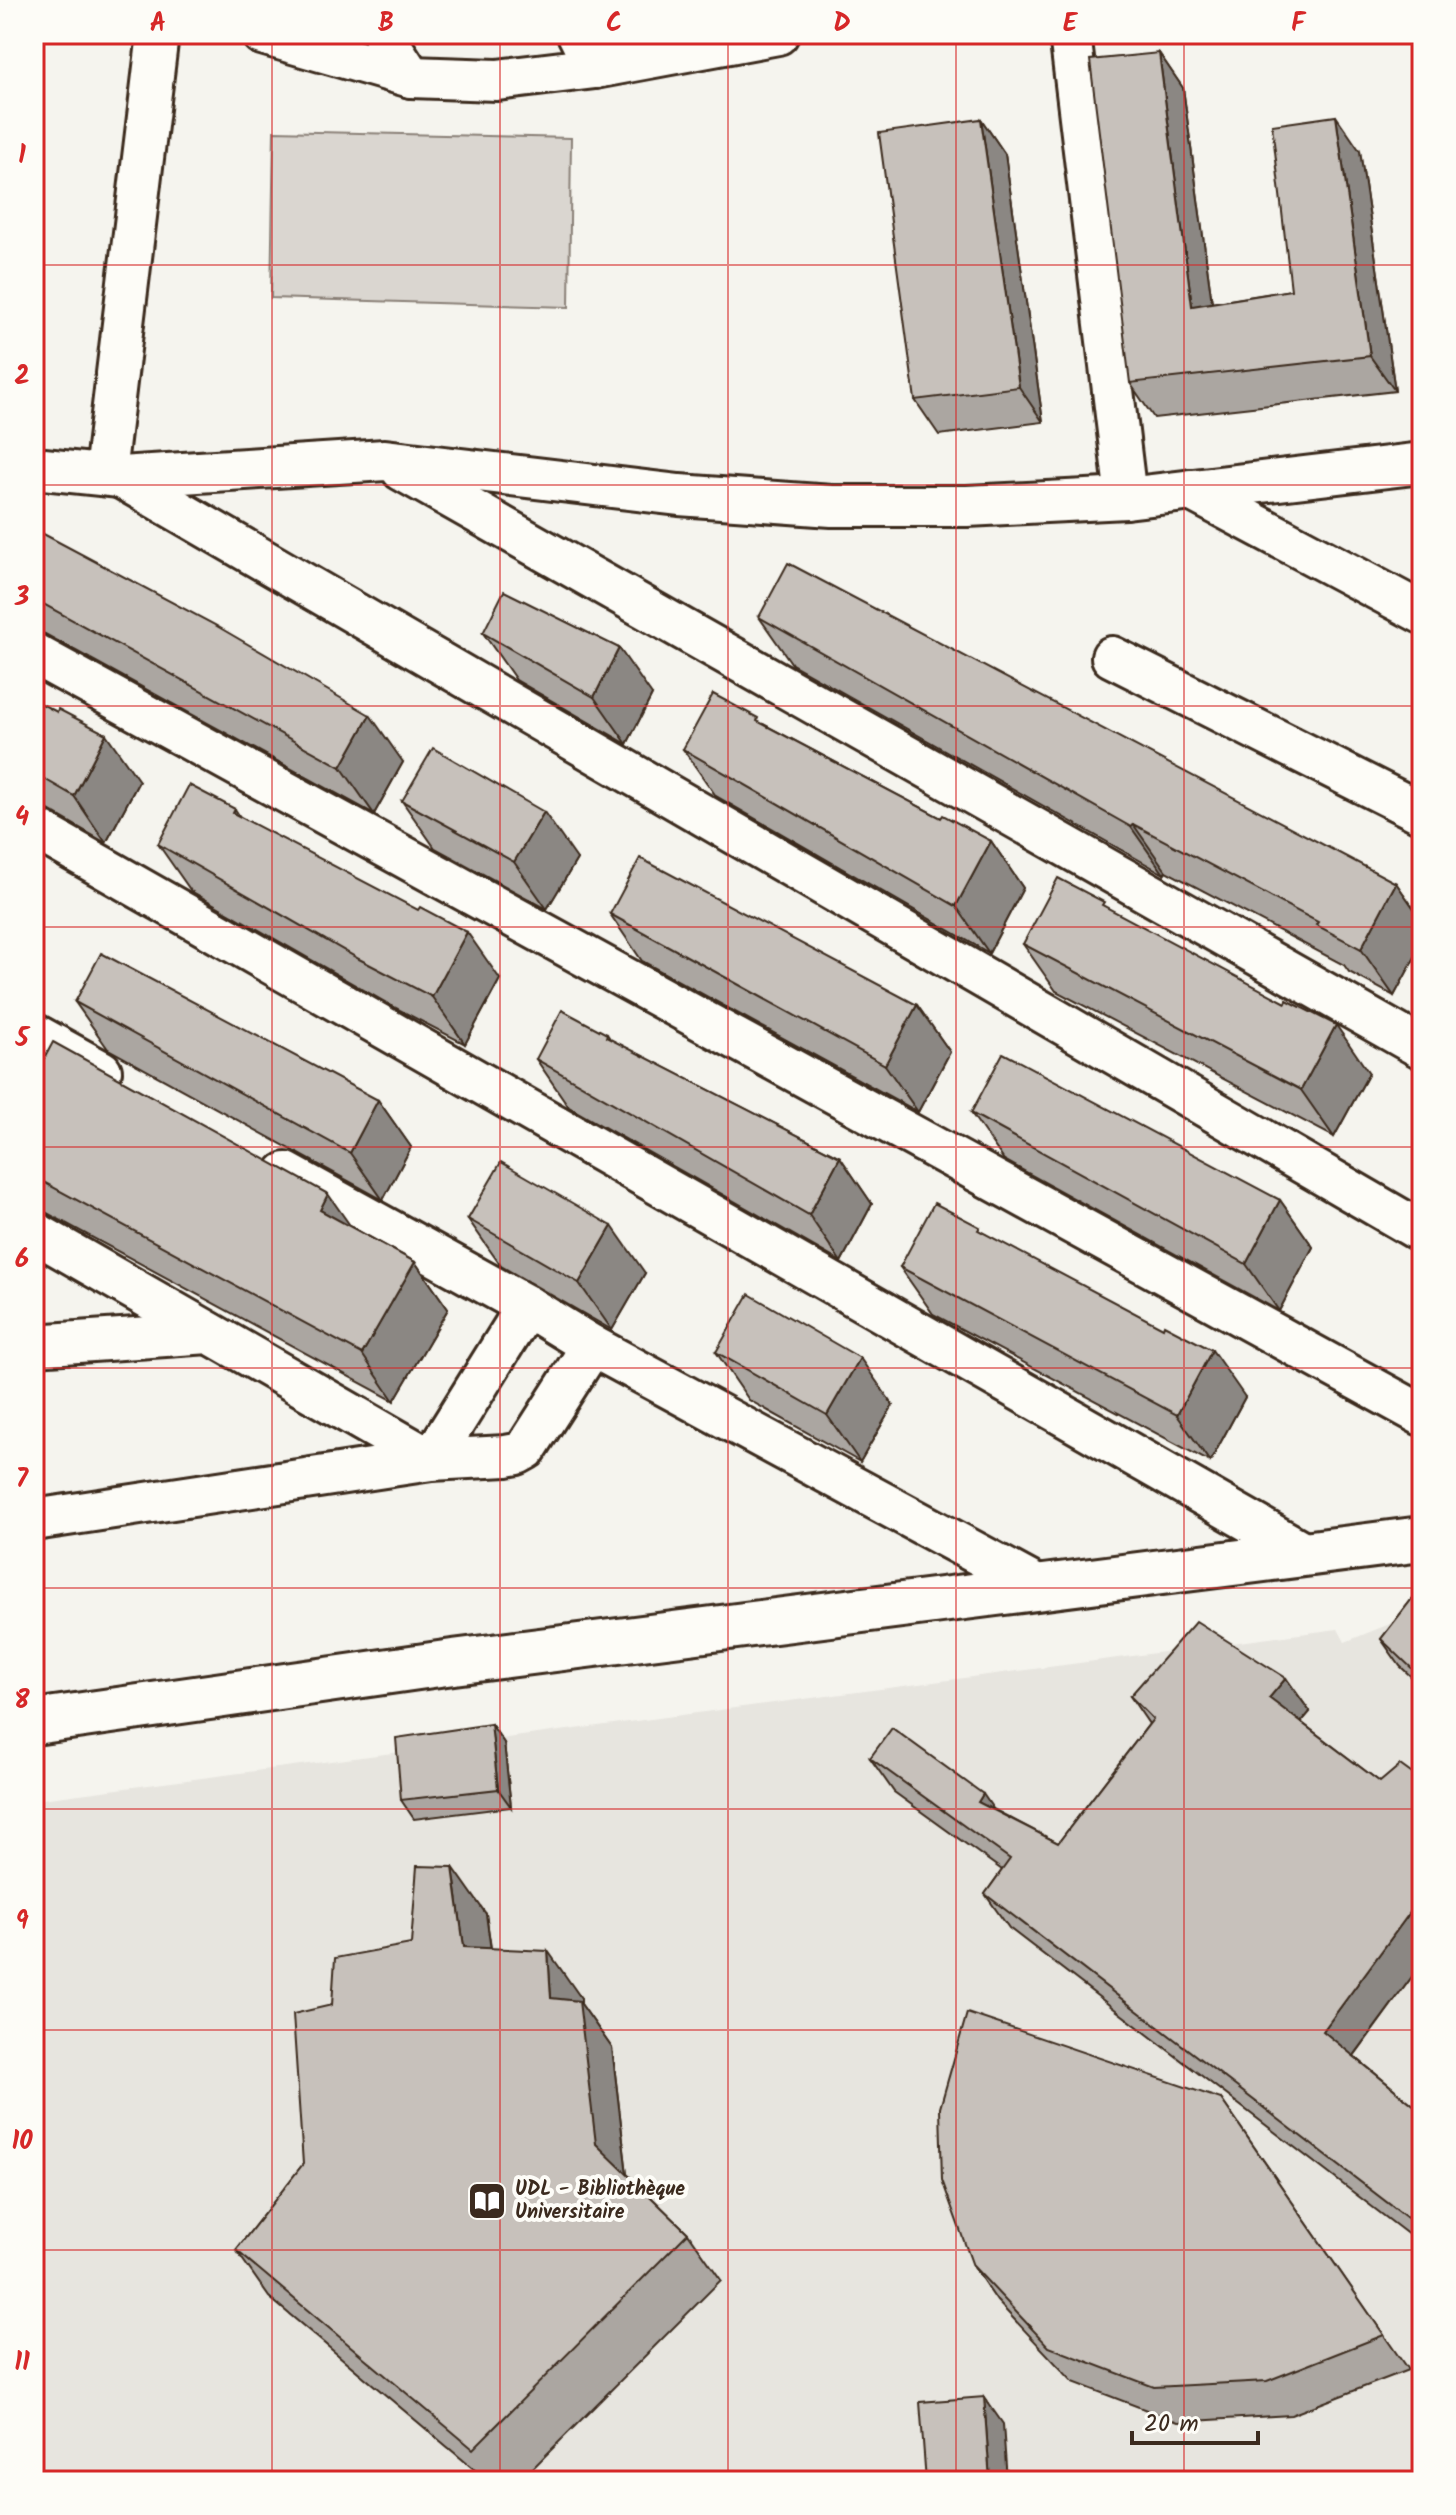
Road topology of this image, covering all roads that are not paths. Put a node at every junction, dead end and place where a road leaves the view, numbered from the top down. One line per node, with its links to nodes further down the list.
1 (158, 34): 11 (street)
2 (262, 34): 7 (street)
3 (383, 34): 7 (street)
4 (778, 34): 6 (street)
5 (1070, 34): 13 (street)
6 (587, 51): 7 (street)
7 (411, 77)
8 (385, 460): 11 (street); 13 (street); 20 (street)
9 (1422, 463): 12 (street)
10 (34, 468): 11 (street)
11 (112, 475): 24 (street)
12 (1191, 490): 13 (street); 14 (street)
13 (1126, 498)
14 (1422, 613)
15 (34, 654): 29 (street)
16 (1112, 657): 17 (street)
17 (1422, 813)
18 (34, 828): 33 (street)
19 (34, 1034): 21 (street)
20 (1422, 1048)
21 (130, 1087)
22 (253, 1155): 25 (street)
23 (34, 1232): 26 (street)
24 (1422, 1232)
25 (527, 1306): 28 (street); 30 (street)
26 (209, 1333): 27 (street); 30 (street)
27 (34, 1345)
28 (592, 1346): 30 (street); 34 (street)
29 (1422, 1415)
30 (431, 1460): 31 (street)
31 (34, 1520)
32 (1422, 1539): 33 (main road)
33 (1305, 1553): 34 (main road)
34 (1039, 1587): 35 (main road)
35 (34, 1722)

